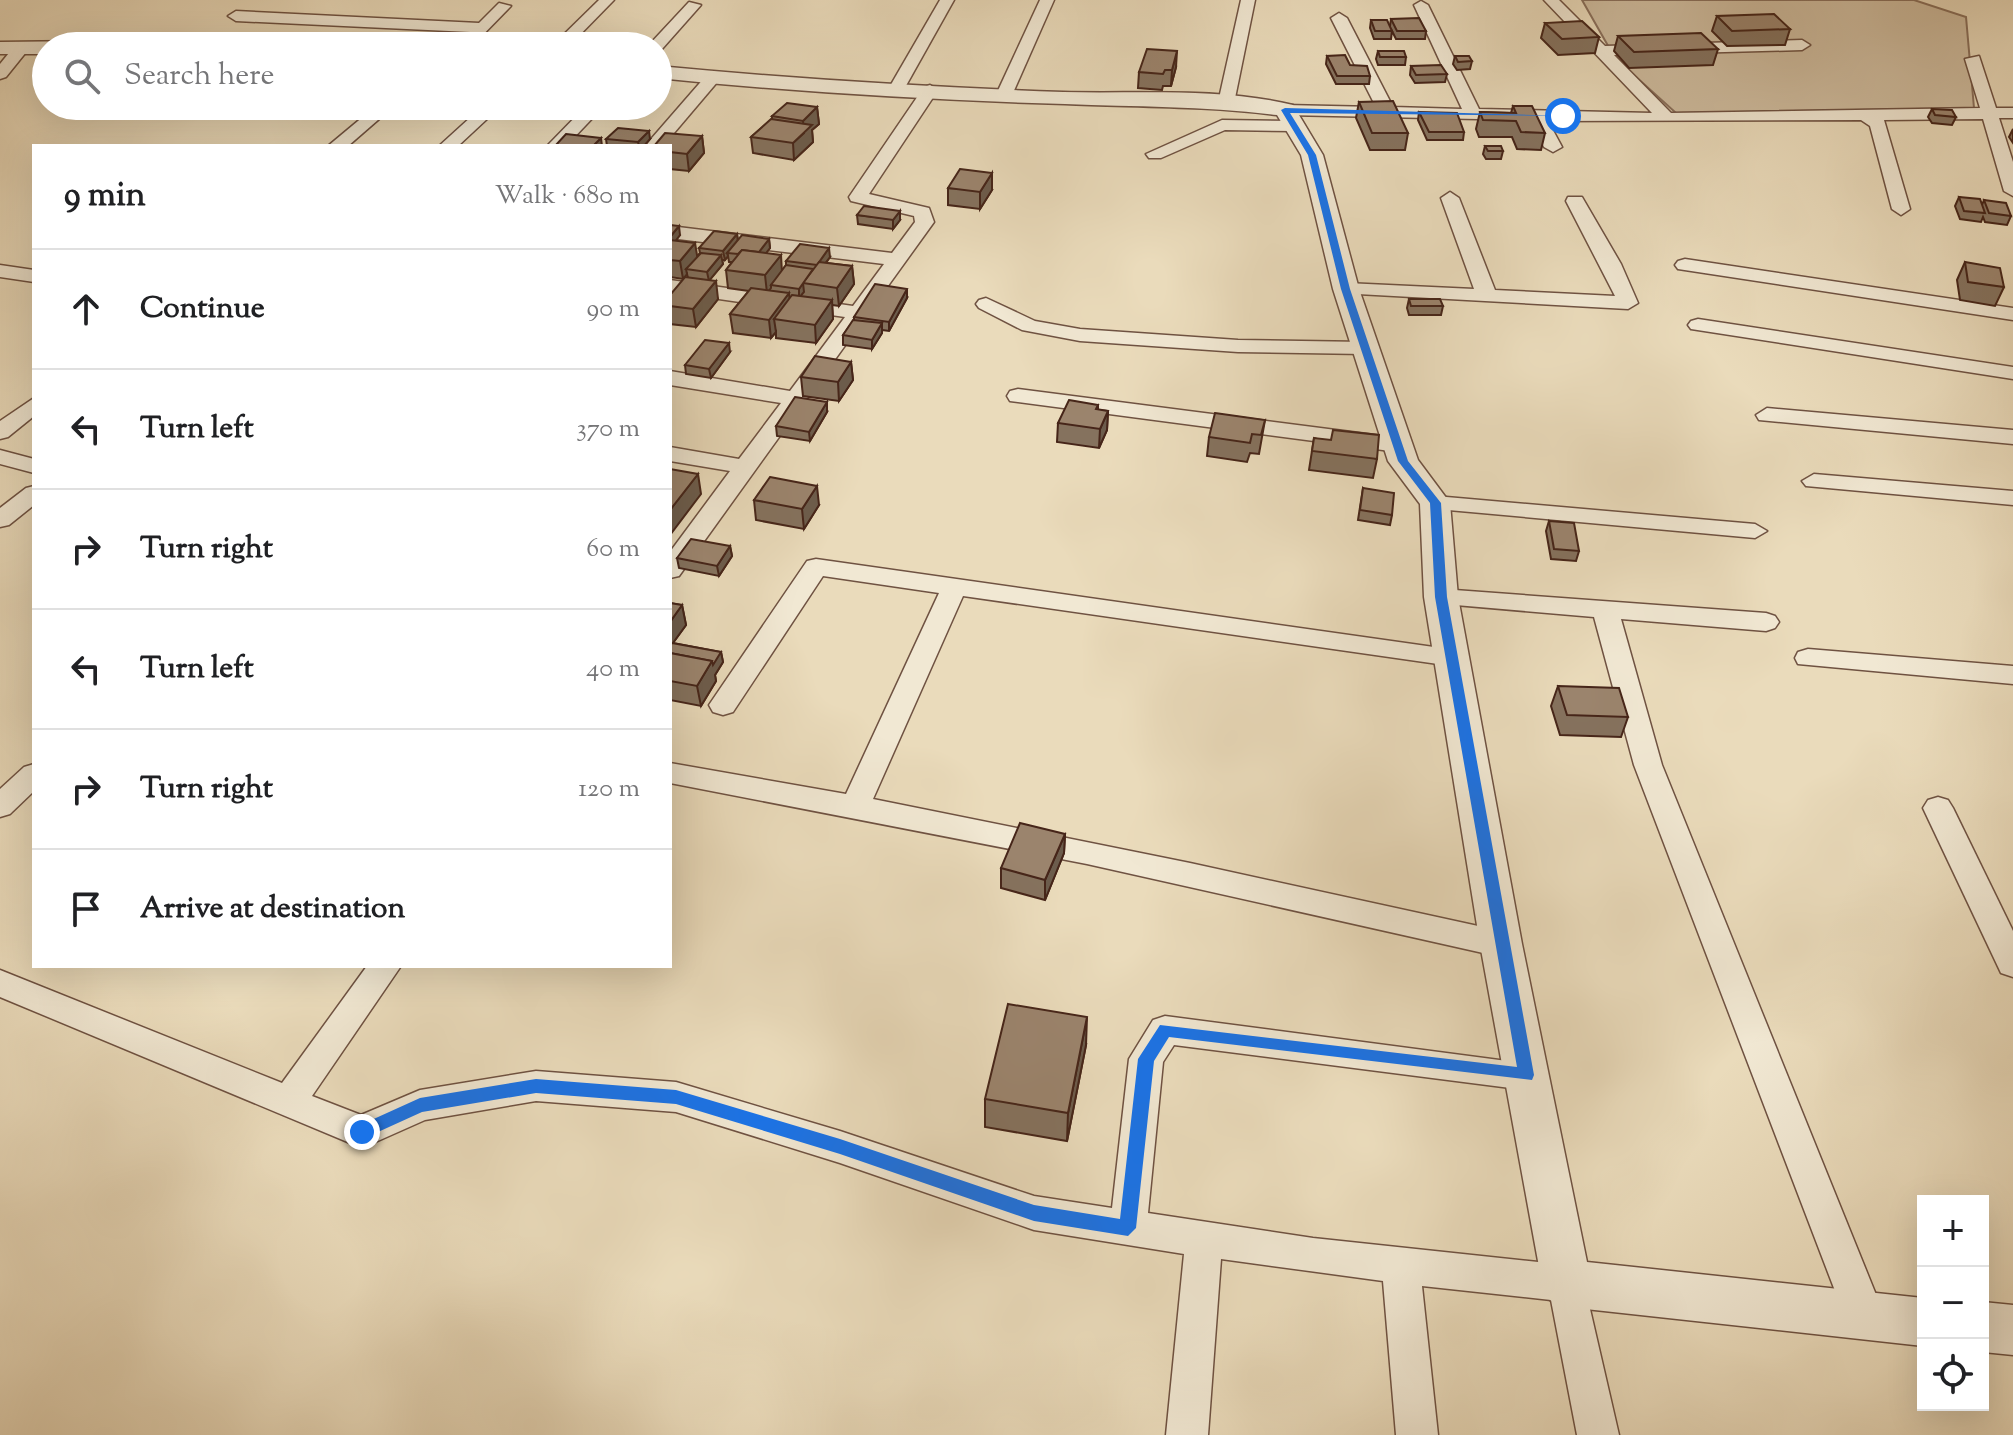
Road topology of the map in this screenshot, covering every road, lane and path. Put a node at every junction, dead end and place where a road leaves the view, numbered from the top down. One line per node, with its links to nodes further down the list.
1 (256, 0): 12 (street)
2 (607, 0): 15 (street)
3 (947, 0): 26 (street)
4 (1047, 0): 28 (street)
5 (1248, 0): 29 (street)
6 (1551, 0): 21 (street)
7 (694, 5): 16 (street)
8 (1421, 5): 32 (street)
9 (504, 6): 13 (street)
10 (329, 7): 12 (street)
11 (1339, 18): 30 (street)
12 (312, 20): 13 (street)
13 (479, 28): 14 (street)
14 (476, 32)
15 (574, 32)
16 (669, 32)
17 (1802, 45): 21 (street)
18 (23, 46): 19 (street); 20 (street); 23 (street)
19 (32, 46)
20 (0, 48)
21 (1601, 51): 37 (street)
22 (1973, 59): 31 (street)
23 (0, 74)
24 (672, 74): 25 (street)
25 (711, 80): 26 (street); 44 (street)
26 (897, 88): 27 (street)
27 (930, 90): 28 (street); 52 (street)
28 (1004, 95): 29 (street)
29 (1226, 103): 36 (street)
30 (1387, 112): 32 (street); 36 (street)
31 (1989, 112): 33 (street); 34 (street); 47 (street)
32 (1472, 113): 35 (street)
33 (2013, 113)
34 (1862, 114): 37 (street); 50 (street)
35 (1537, 115): 37 (street); 45 (street)
36 (1290, 118): 46 (street); 57 (street)
37 (1667, 118)
38 (369, 120): 41 (street)
39 (477, 120): 42 (street)
40 (582, 120): 43 (street)
41 (339, 144)
42 (450, 144)
43 (558, 144)
44 (656, 144)
45 (1553, 147)
46 (1155, 154)
47 (2013, 191)
48 (1450, 198): 58 (street)
49 (1575, 201): 58 (street)
50 (1901, 209)
51 (672, 232): 52 (street)
52 (899, 260): 60 (street)
53 (1685, 265): 61 (street)
54 (0, 271): 55 (street)
55 (32, 276)
56 (672, 286): 60 (street)
57 (1346, 289): 58 (street); 63 (street)
58 (1487, 296)
59 (986, 304): 63 (street)
60 (859, 313): 67 (street)
61 (2013, 314)
62 (1698, 325): 64 (street)
63 (1365, 348): 72 (street)
64 (2013, 373)
65 (672, 378): 67 (street)
66 (1018, 396): 72 (street)
67 (793, 398): 76 (street)
68 (32, 407): 70 (street)
69 (1767, 415): 71 (street)
70 (0, 432)
71 (2013, 437)
72 (1398, 445): 80 (street)
73 (672, 454): 76 (street)
74 (0, 457): 75 (street)
75 (32, 465)
76 (745, 467): 83 (street)
77 (1814, 481): 79 (street)
78 (32, 495): 81 (street)
79 (2013, 498)
80 (1435, 503): 82 (street); 85 (street)
81 (0, 520)
82 (1755, 531)
83 (678, 548)
84 (955, 586): 88 (street); 91 (street); 93 (street)
85 (1441, 597): 86 (street); 88 (street)
86 (1605, 610): 87 (street); 105 (street)
87 (1766, 622)
88 (1452, 657): 95 (street)
89 (1808, 658): 90 (street)
90 (2013, 675)
91 (723, 705)
92 (672, 773): 93 (street)
93 (855, 806): 95 (street)
94 (1938, 808): 96 (street)
95 (1501, 944): 99 (street)
96 (2013, 964)
97 (384, 968): 100 (street)
98 (0, 983): 100 (street)
99 (1526, 1075): 101 (street); 104 (street)
100 (288, 1102): 101 (street)
101 (1128, 1228): 102 (street)
102 (1204, 1239): 103 (street); 109 (street)
103 (1401, 1265): 104 (street); 110 (street)
104 (1567, 1283): 105 (street); 111 (street)
105 (1865, 1317): 106 (street)
106 (1917, 1321)
107 (1989, 1328): 108 (street)
108 (2013, 1330)
109 (1187, 1435)
110 (1417, 1435)
111 (1598, 1435)

